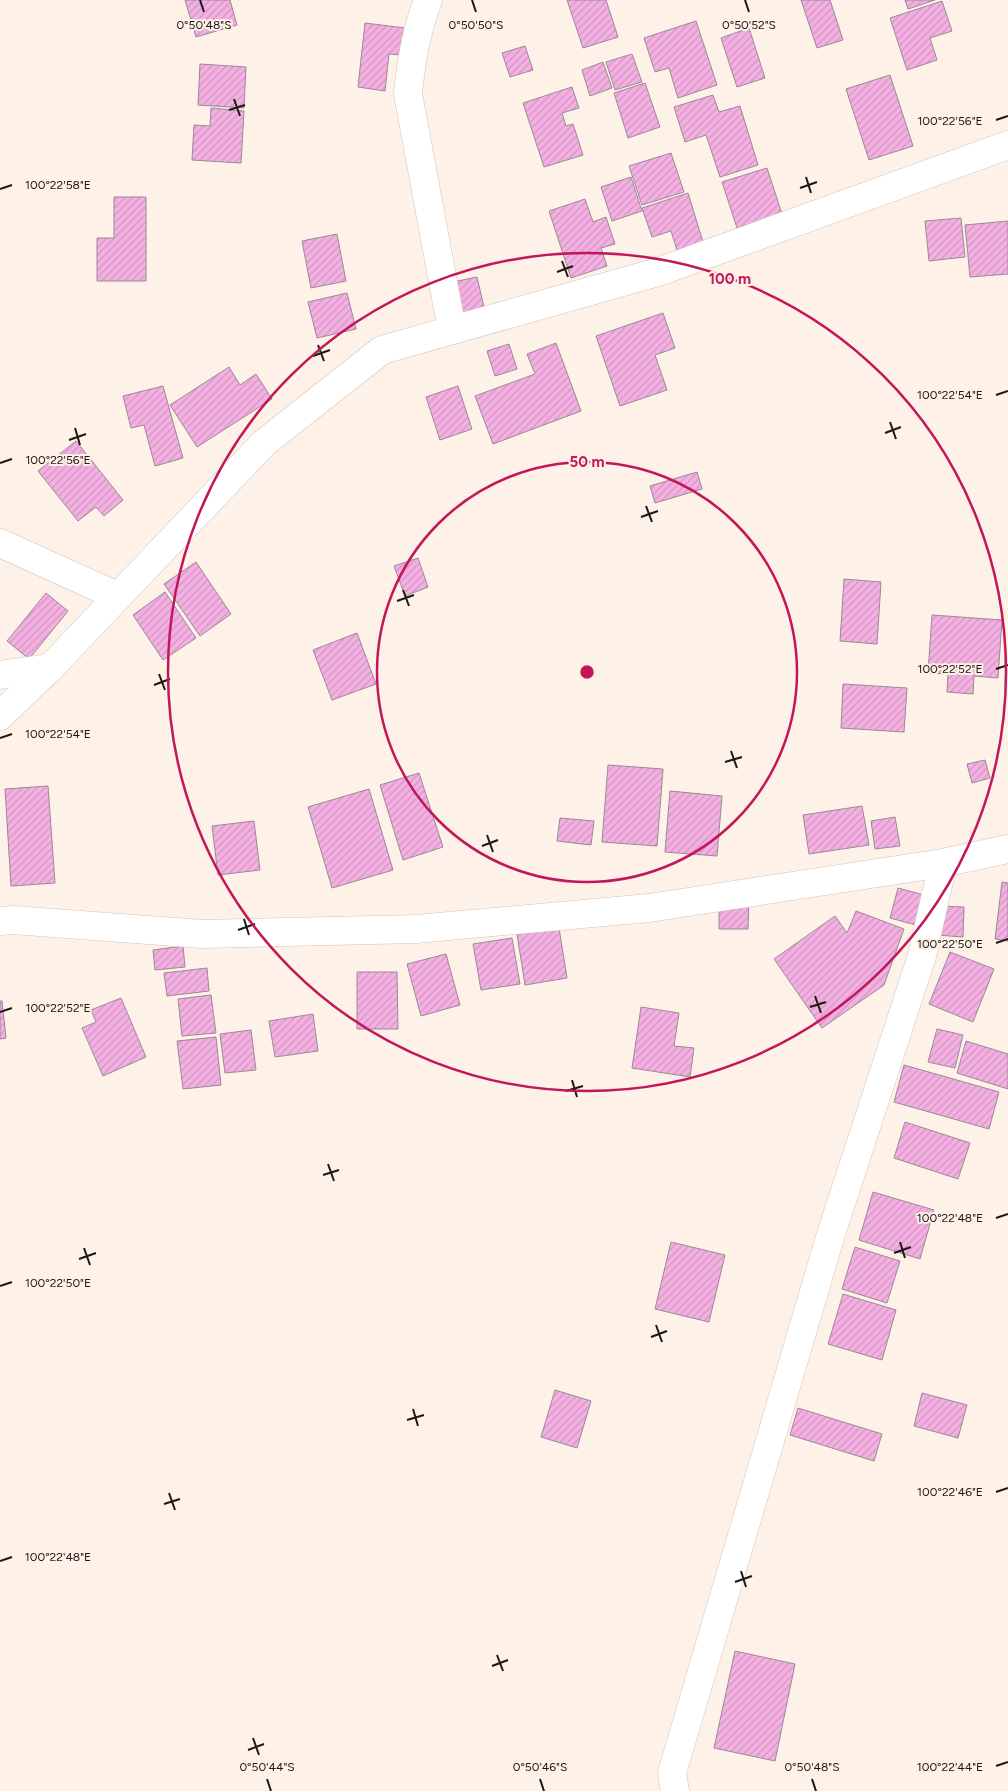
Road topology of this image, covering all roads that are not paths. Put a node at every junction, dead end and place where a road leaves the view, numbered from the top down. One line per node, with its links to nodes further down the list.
1 (428, 0): 3 (street)
2 (1008, 145): 3 (street)
3 (452, 330): 5 (street)
4 (0, 543): 5 (street)
5 (117, 596): 6 (street)
6 (50, 668): 7 (street); 8 (street)
7 (0, 675)
8 (0, 716)
9 (1008, 849): 10 (street)
10 (943, 863): 11 (street); 12 (street)
11 (0, 921)
12 (675, 1791)

